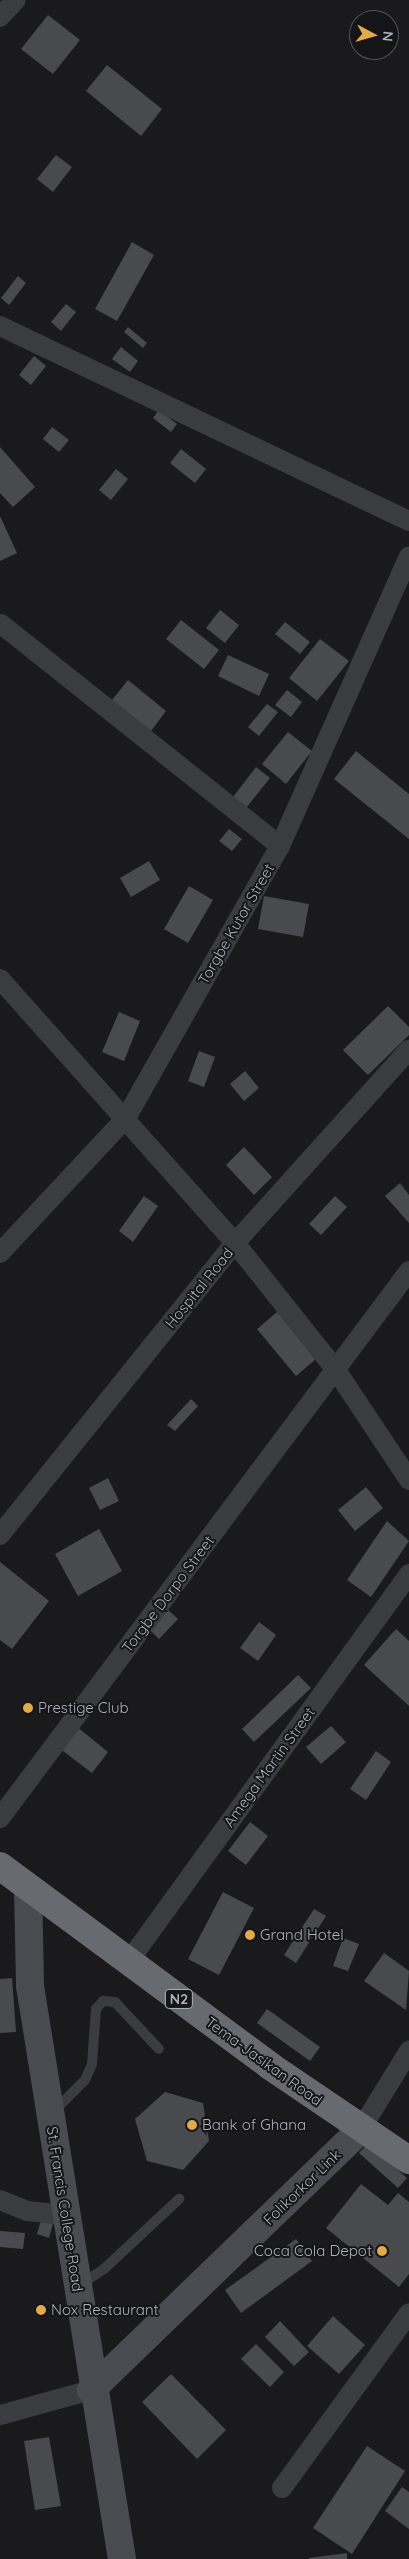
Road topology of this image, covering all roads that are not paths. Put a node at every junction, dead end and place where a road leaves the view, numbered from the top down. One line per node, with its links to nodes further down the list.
1 (16, 0): 2 (street)
2 (0, 16)
3 (0, 326): 4 (street)
4 (409, 521)
5 (409, 556): 6 (street, Torgbe Kutor Street)
6 (402, 592): 8 (street, Torgbe Kutor Street)
7 (0, 624): 8 (street)
8 (280, 846): 11 (street, Torgbe Kutor Street)
9 (0, 979): 11 (street)
10 (409, 1050): 12 (street, Hospital Road)
11 (126, 1118): 12 (street); 13 (street, Torgbe Kutor Street)
12 (235, 1242): 15 (street); 17 (street, Hospital Road)
13 (0, 1253)
14 (409, 1272): 15 (street, Torgbe Dorpo Street)
15 (336, 1370): 16 (street); 19 (street, Torgbe Dorpo Street)
16 (409, 1480)
17 (0, 1535)
18 (409, 1574): 22 (street, Amega Martin Street)
19 (0, 1818)
20 (0, 1866): 21 (highway, Tema-Jasikan Road / N2)
21 (28, 1888): 22 (highway, Tema-Jasikan Road / N2); 25 (main road, St. Francis College Road)
22 (128, 1961): 26 (highway, Tema-Jasikan Road / N2)
23 (159, 2049): 25 (lane)
24 (409, 2051): 26 (street)
25 (51, 2114): 30 (main road, St. Francis College Road)
26 (361, 2129): 27 (highway, N2); 33 (main road, Folikorkor Link)
27 (409, 2160)
28 (179, 2199): 31 (lane)
29 (0, 2200): 30 (street)
30 (67, 2215): 31 (main road, St. Francis College Road)
31 (77, 2287): 33 (main road, St. Francis College Road)
32 (409, 2313): 35 (street)
33 (91, 2390): 34 (street); 36 (main road, St. Francis College Road)
34 (0, 2416)
35 (282, 2488)
36 (122, 2559)

